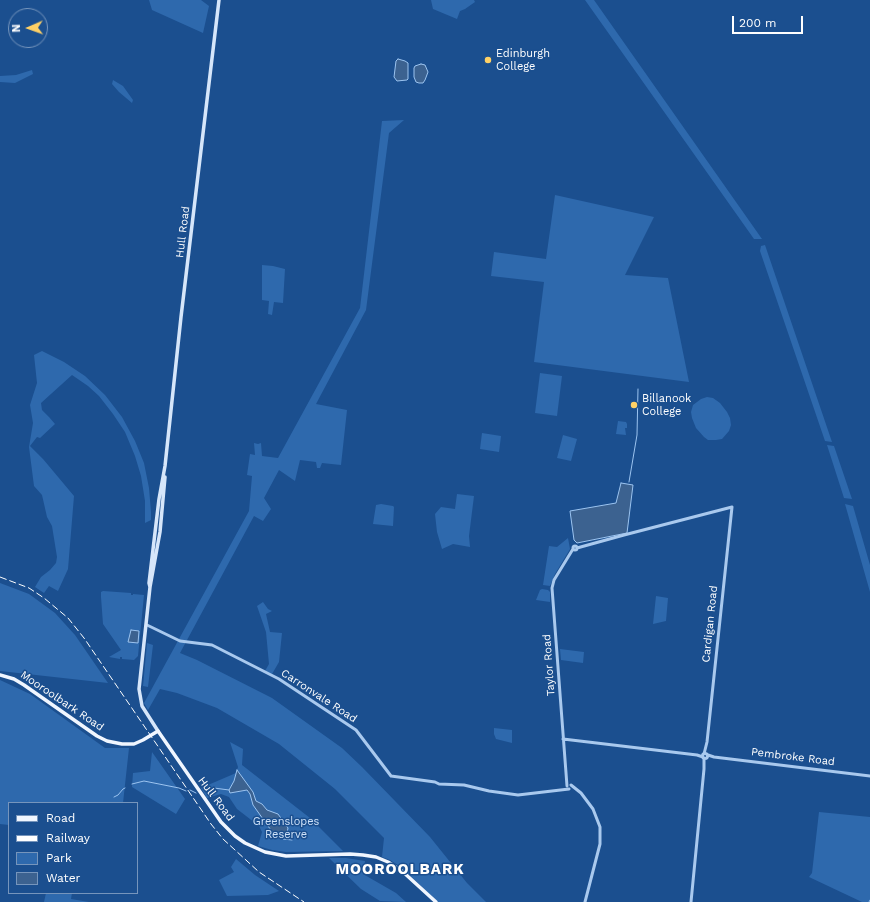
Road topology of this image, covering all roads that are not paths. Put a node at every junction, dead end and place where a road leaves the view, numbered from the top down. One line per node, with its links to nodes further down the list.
1 (219, 0): 3 (main road, Hull Road)
2 (732, 507): 6 (street, Taylor Road); 7 (street, Cardigan Road)
3 (147, 625): 5 (main road, Hull Road); 9 (street, Carronvale Road)
4 (0, 675): 5 (main road, Mooroolbark Road)
5 (158, 731): 10 (main road, Hull Road)
6 (564, 739): 7 (street, Pembroke Road); 9 (street, Taylor Road)
7 (705, 756): 8 (street, Pembroke Road); 12 (street, Cardigan Road)
8 (870, 776)
9 (568, 787): 11 (street, Taylor Road)
10 (436, 902)
11 (585, 902)
12 (691, 902)

